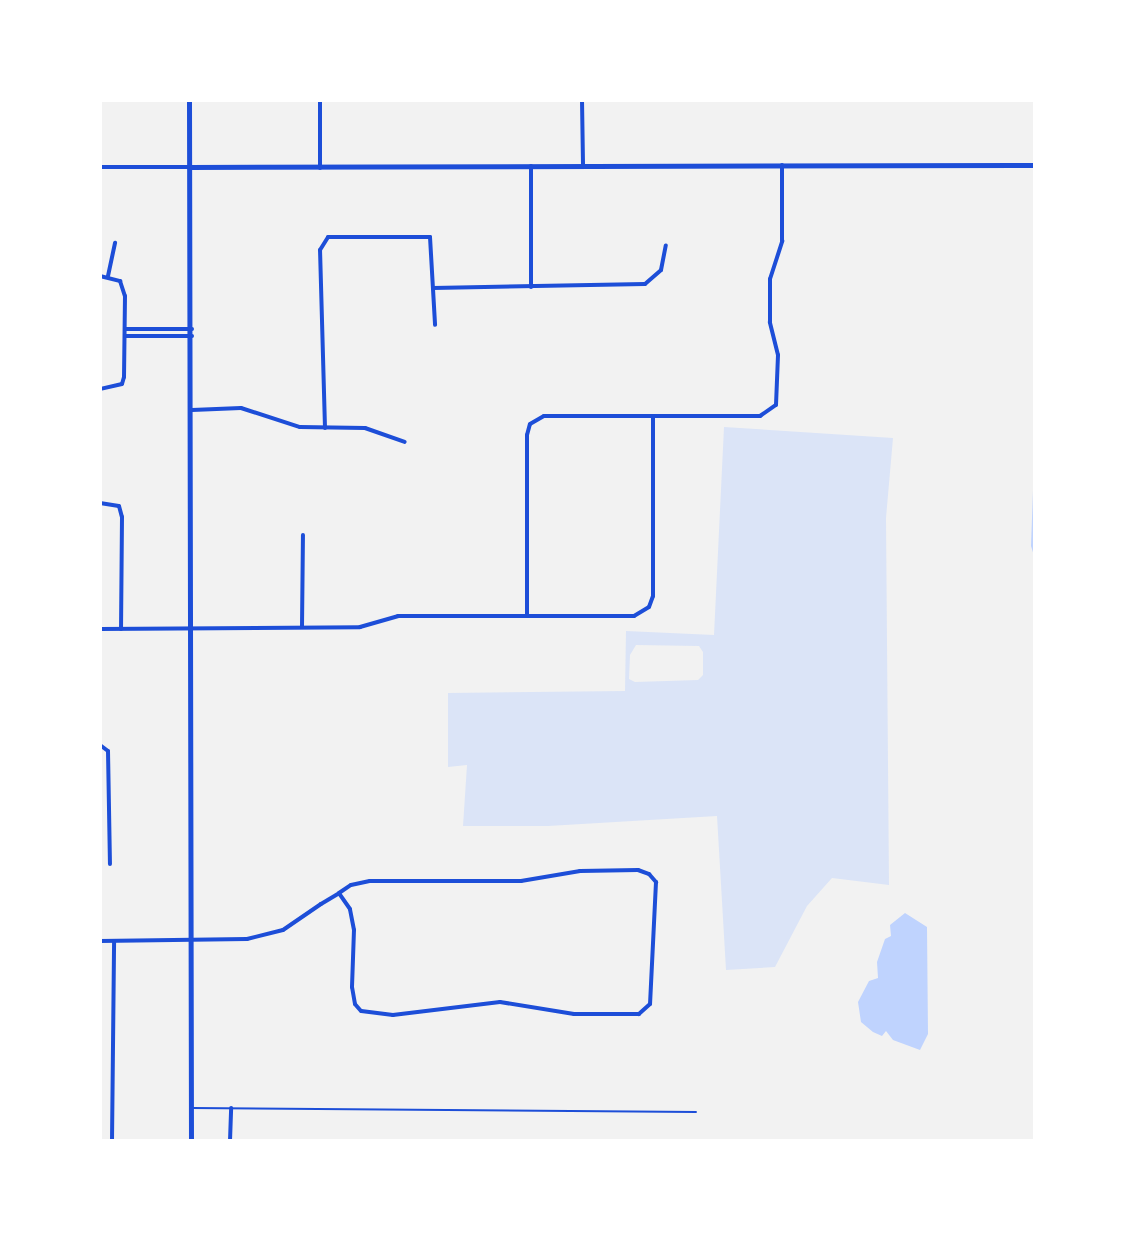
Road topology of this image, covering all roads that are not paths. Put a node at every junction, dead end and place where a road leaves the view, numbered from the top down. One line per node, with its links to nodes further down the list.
1 (189, 100): 9 (street)
2 (320, 100): 10 (street)
3 (582, 100): 7 (street)
4 (782, 165): 5 (street); 7 (street); 23 (street)
5 (1035, 165)
6 (531, 166): 7 (street); 10 (street); 15 (street)
7 (583, 166)
8 (100, 167): 9 (street)
9 (189, 167): 10 (street); 19 (street)
10 (320, 168)
11 (115, 243): 14 (street)
12 (666, 245): 15 (street)
13 (100, 276): 14 (street)
14 (108, 276): 18 (street)
15 (531, 287): 16 (street)
16 (433, 288): 17 (street); 24 (street)
17 (435, 325)
18 (125, 329): 19 (street); 20 (street)
19 (192, 333): 20 (street); 22 (street)
20 (125, 336): 21 (street)
21 (100, 389)
22 (192, 410): 24 (street); 29 (street)
23 (653, 416): 28 (street); 28 (street)
24 (325, 428): 25 (street)
25 (405, 442)
26 (100, 503): 32 (street)
27 (303, 535): 30 (street)
28 (527, 616): 30 (street)
29 (191, 626): 30 (street); 32 (street); 38 (street)
30 (302, 627)
31 (100, 629): 32 (street)
32 (121, 629)
33 (100, 745): 34 (street)
34 (110, 864)
35 (339, 893): 35 (street); 38 (street)
36 (100, 941): 37 (street)
37 (114, 941): 38 (street); 42 (street)
38 (193, 941): 39 (street)
39 (191, 1108): 40 (lane); 43 (street)
40 (231, 1108): 41 (lane); 44 (street)
41 (696, 1112)
42 (112, 1141)
43 (191, 1141)
44 (230, 1141)

